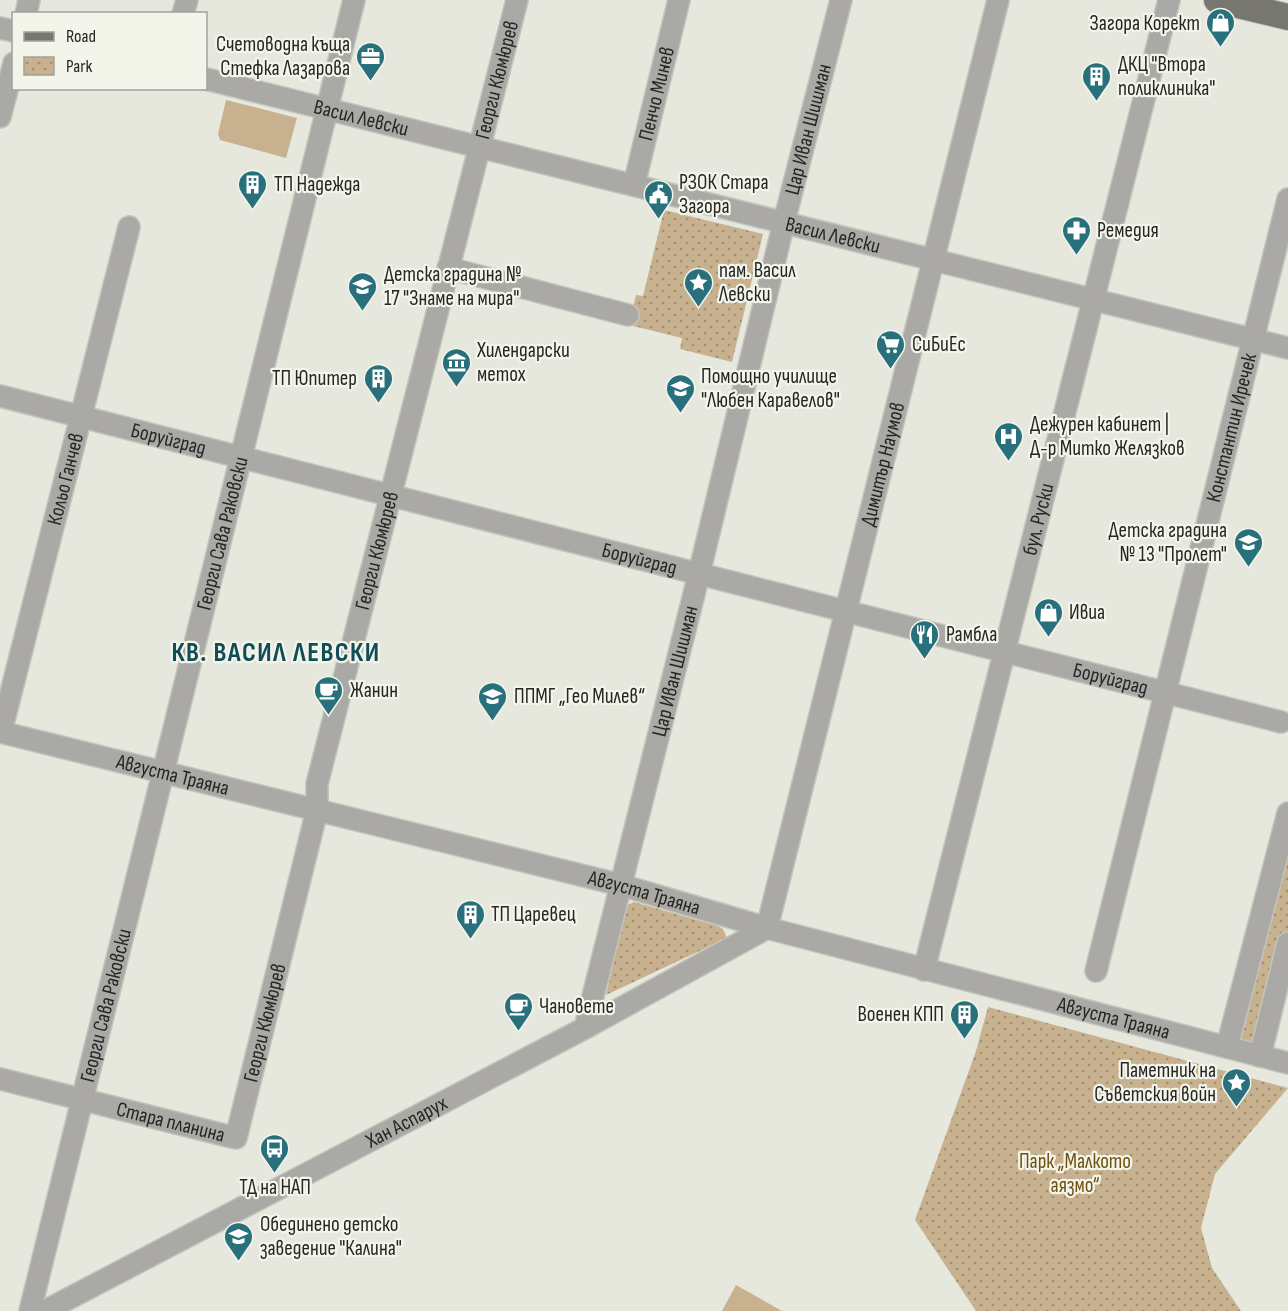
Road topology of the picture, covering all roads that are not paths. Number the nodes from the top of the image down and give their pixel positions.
1 (354, 0) edge
2 (517, 0) edge
3 (679, 0) edge
4 (841, 0) edge
5 (998, 0) edge
6 (1170, 0) edge
7 (1217, 0) edge
8 (1288, 17) edge
9 (12, 71) edge
10 (207, 79) edge
11 (327, 109) junction
12 (0, 117) edge
13 (478, 146) junction
14 (634, 185) junction
15 (1288, 199) edge
16 (784, 222) junction
17 (129, 227) dead end
18 (933, 260) junction
19 (448, 268) junction
20 (1094, 299) junction
21 (628, 315) dead end
22 (1253, 339) junction
23 (1288, 348) edge
24 (0, 396) edge
25 (82, 417) junction
26 (241, 458) junction
27 (392, 496) junction
28 (699, 574) junction
29 (846, 611) junction
30 (1004, 651) junction
31 (1165, 692) junction
32 (1281, 722) dead end
33 (1, 732) edge
34 (163, 772) junction
35 (316, 810) junction
36 (1288, 813) edge
37 (621, 885) junction
38 (766, 928) junction
39 (1288, 943) edge
40 (924, 970) junction
41 (1096, 970) dead end
42 (585, 1028) junction
43 (1227, 1047) junction
44 (1260, 1056) junction
45 (1288, 1063) edge
46 (0, 1079) edge
47 (82, 1100) junction
48 (236, 1138) joint
49 (30, 1311) edge
50 (45, 1311) edge

1 - 11 street, Георги Сава Раковски
2 - 13 street, Георги Кюмюрев
3 - 14 street, Пенчо Минев
4 - 16 street, Цар Иван Шишман
5 - 18 street, Димитър Наумов
6 - 20 street, бул. Руски
7 - 8 main road
9 - 12 street
10 - 11 street, Васил Левски
11 - 13 street, Васил Левски
11 - 26 street, Георги Сава Раковски
13 - 14 street, Васил Левски
13 - 19 street, Георги Кюмюрев
14 - 16 street, Васил Левски
15 - 22 street, Константин Иречек
16 - 18 street, Васил Левски
16 - 28 street, Цар Иван Шишман
17 - 25 street, Кольо Ганчев
18 - 20 street, Васил Левски
18 - 29 street, Димитър Наумов
19 - 21 street
19 - 27 street, Георги Кюмюрев
20 - 22 street, Васил Левски
20 - 30 street, бул. Руски
22 - 23 street, Васил Левски
22 - 31 street, Константин Иречек
24 - 25 street, Боруйград
25 - 26 street, Боруйград
25 - 33 street, Кольо Ганчев
26 - 27 street, Боруйград
26 - 34 street, Георги Сава Раковски
27 - 28 street, Боруйград
27 - 35 street, Георги Кюмюрев
28 - 29 street, Боруйград
28 - 37 street, Цар Иван Шишман
29 - 30 street, Боруйград
29 - 38 street, Димитър Наумов
30 - 31 street, Боруйград
30 - 40 street, бул. Руски
31 - 32 street, Боруйград
31 - 41 street, Константин Иречек
33 - 34 street, Августа Траяна
34 - 35 street, Августа Траяна
34 - 47 street, Георги Сава Раковски
35 - 37 street, Августа Траяна
35 - 48 street, Георги Кюмюрев
36 - 43 street
37 - 38 street, Августа Траяна
37 - 42 street, Цар Иван Шишман
38 - 40 street, Августа Траяна
38 - 42 street, Хан Аспарух
39 - 44 street
40 - 43 street, Августа Траяна
42 - 50 street, Хан Аспарух
43 - 44 street, Августа Траяна
44 - 45 street, Августа Траяна
46 - 47 street, Стара планина
47 - 48 street, Стара планина
47 - 49 street, Георги Сава Раковски

